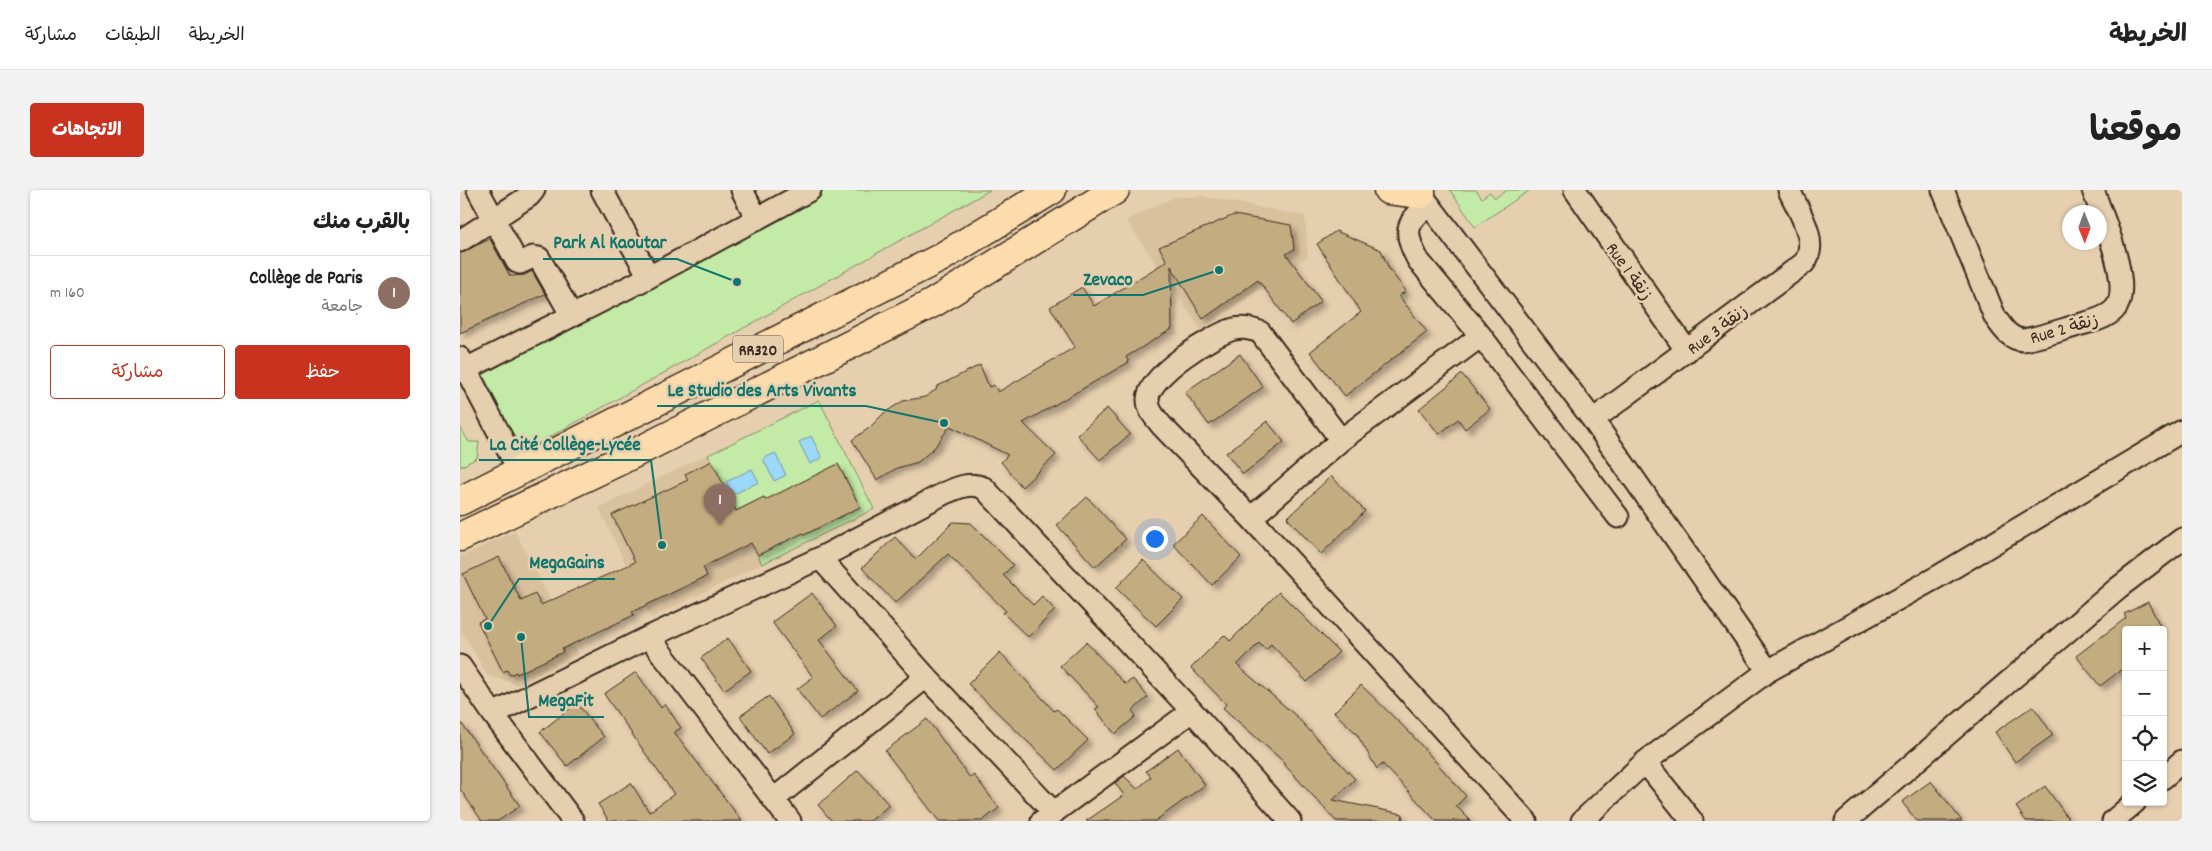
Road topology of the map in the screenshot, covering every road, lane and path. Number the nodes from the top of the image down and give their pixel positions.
1 (478, 190) edge
2 (534, 190) edge
3 (602, 190) edge
4 (742, 190) edge
5 (810, 190) edge
6 (1052, 190) edge
7 (1115, 190) edge
8 (1388, 190) edge
9 (1575, 190) edge
10 (1789, 190) edge
11 (1943, 190) edge
12 (2093, 190) edge
13 (1422, 195) edge
14 (756, 219) junction
15 (494, 220) junction
16 (460, 241) edge
17 (649, 277) junction
18 (572, 316) junction
19 (1481, 336) junction
20 (1687, 351) junction
21 (463, 364) edge
22 (1593, 420) junction
23 (2182, 431) edge
24 (1341, 440) junction
25 (519, 471) junction
26 (460, 501) edge
27 (1618, 517) dead end
28 (1251, 518) junction
29 (460, 537) edge
30 (2182, 539) edge
31 (820, 558) junction
32 (649, 636) junction
33 (460, 666) edge
34 (1768, 671) junction
35 (926, 677) junction
36 (1192, 711) junction
37 (492, 714) junction
38 (2182, 761) edge
39 (1645, 762) junction
40 (2167, 774) edge
41 (774, 799) junction
42 (2130, 806) edge
43 (1871, 813) edge
44 (1048, 817) edge
45 (572, 821) edge
46 (790, 821) edge
47 (1290, 821) edge
48 (1526, 821) edge
49 (1582, 821) edge
50 (1692, 821) edge
51 (1846, 821) edge
52 (2113, 821) edge

1 - 15 street
2 - 15 street
3 - 17 street
4 - 14 street
5 - 14 street
6 - 25 main road, RR320
7 - 29 main road, RR320
8 - 13 main road
9 - 20 street, Rue 1 زنقة
10 - 20 street, Rue 3 زنقة
11 - 12 street, Rue 2 زنقة
13 - 19 street
13 - 22 street
14 - 17 street
15 - 16 street
15 - 18 street
17 - 18 street
18 - 21 street
19 - 24 street
19 - 27 street
20 - 22 street, Rue 3 زنقة
21 - 25 street
22 - 34 street
23 - 34 street
24 - 28 street
24 - 28 street
25 - 26 main road, RR320
28 - 48 street
30 - 43 street
31 - 32 street
31 - 35 street
31 - 36 street
32 - 37 street
32 - 41 street
33 - 37 street
34 - 39 street
35 - 41 street
35 - 44 street
36 - 44 street
36 - 47 street
37 - 45 street
38 - 40 street
39 - 49 street
39 - 50 street
41 - 46 street
42 - 52 street
43 - 51 street

